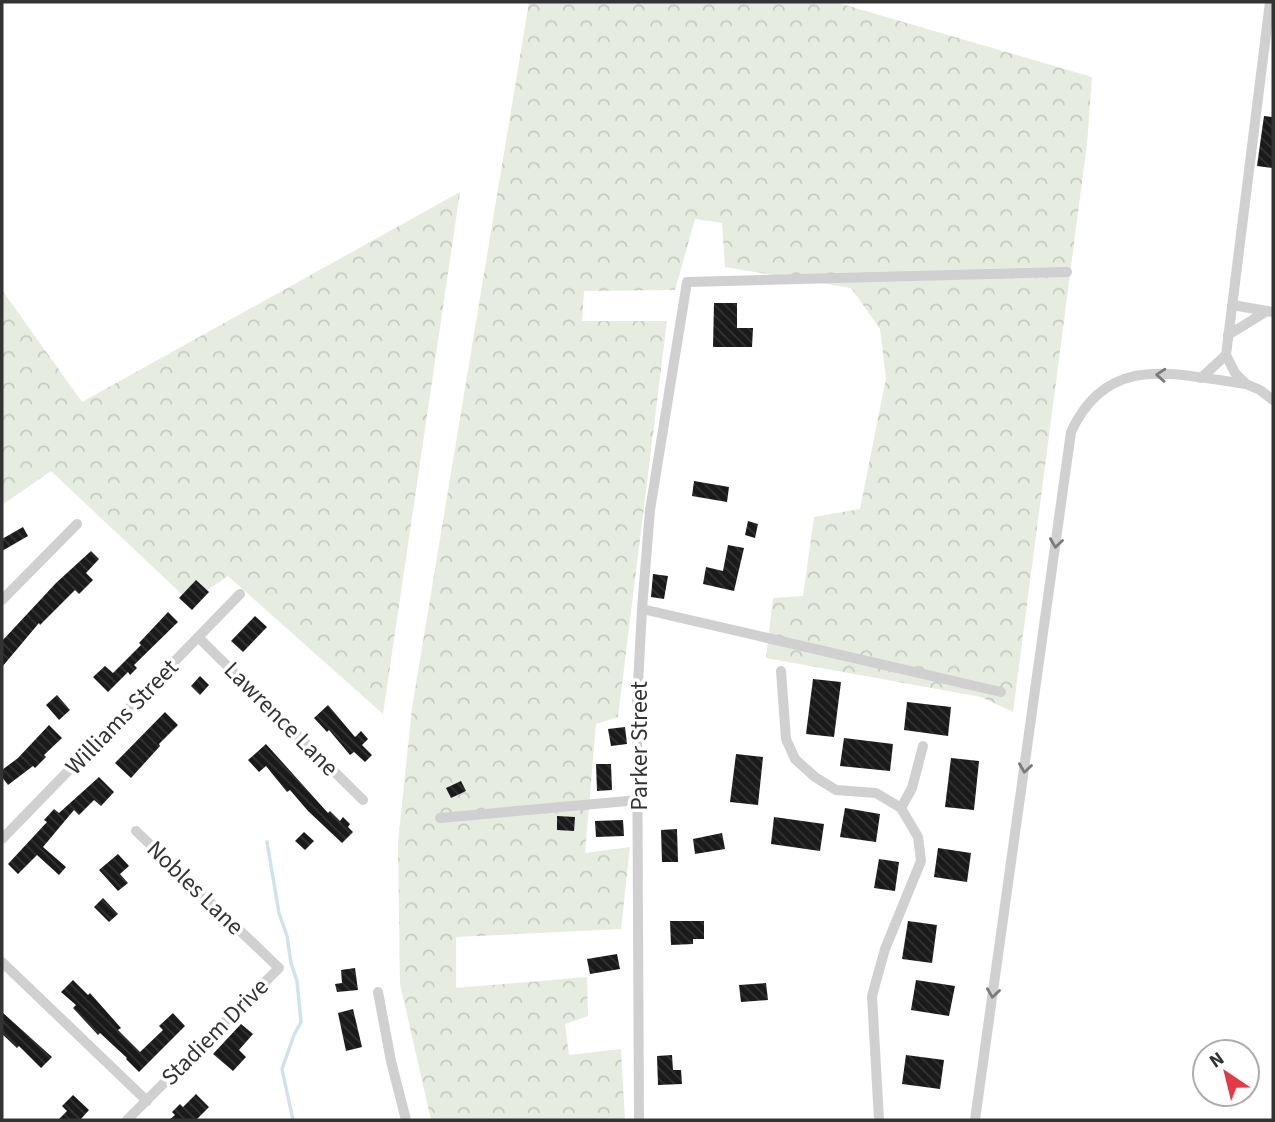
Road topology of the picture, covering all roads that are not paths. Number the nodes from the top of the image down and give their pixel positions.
1 (1270, 2) edge
2 (1067, 272) dead end
3 (1232, 305) junction
4 (1270, 312) edge
5 (1228, 335) junction
6 (1226, 355) junction
7 (1201, 378) junction
8 (1246, 384) junction
9 (1273, 400) edge
10 (77, 524) dead end
11 (240, 594) dead end
12 (2, 600) edge
13 (642, 609) junction
14 (199, 638) junction
15 (781, 671) dead end
16 (1001, 692) dead end
17 (923, 746) dead end
18 (363, 800) dead end
19 (639, 800) junction
20 (901, 808) junction
21 (440, 818) dead end
22 (136, 831) dead end
23 (2, 839) edge
24 (254, 944) joint
25 (2, 962) edge
26 (378, 992) dead end
27 (147, 1101) junction
28 (127, 1120) edge
29 (406, 1120) edge
30 (639, 1120) edge
31 (879, 1120) edge
32 (975, 1120) edge

1 - 3 street
2 - 13 street, Parker Street
3 - 4 street
3 - 5 street
4 - 5 street
5 - 6 street
6 - 7 street
6 - 8 street
7 - 8 street
7 -> 32 street
8 - 9 street
10 - 12 street
11 - 14 street, Williams Street
13 - 16 street
13 - 19 street, Parker Street
14 - 18 street, Lawrence Lane
14 - 23 street, Williams Street
15 - 20 street
17 - 20 street
19 - 21 street
19 - 30 street, Parker Street
20 - 31 street
22 - 24 street, Nobles Lane
24 - 27 street, Stadiem Drive
25 - 27 street
26 - 29 street
27 - 28 street, Stadiem Drive

